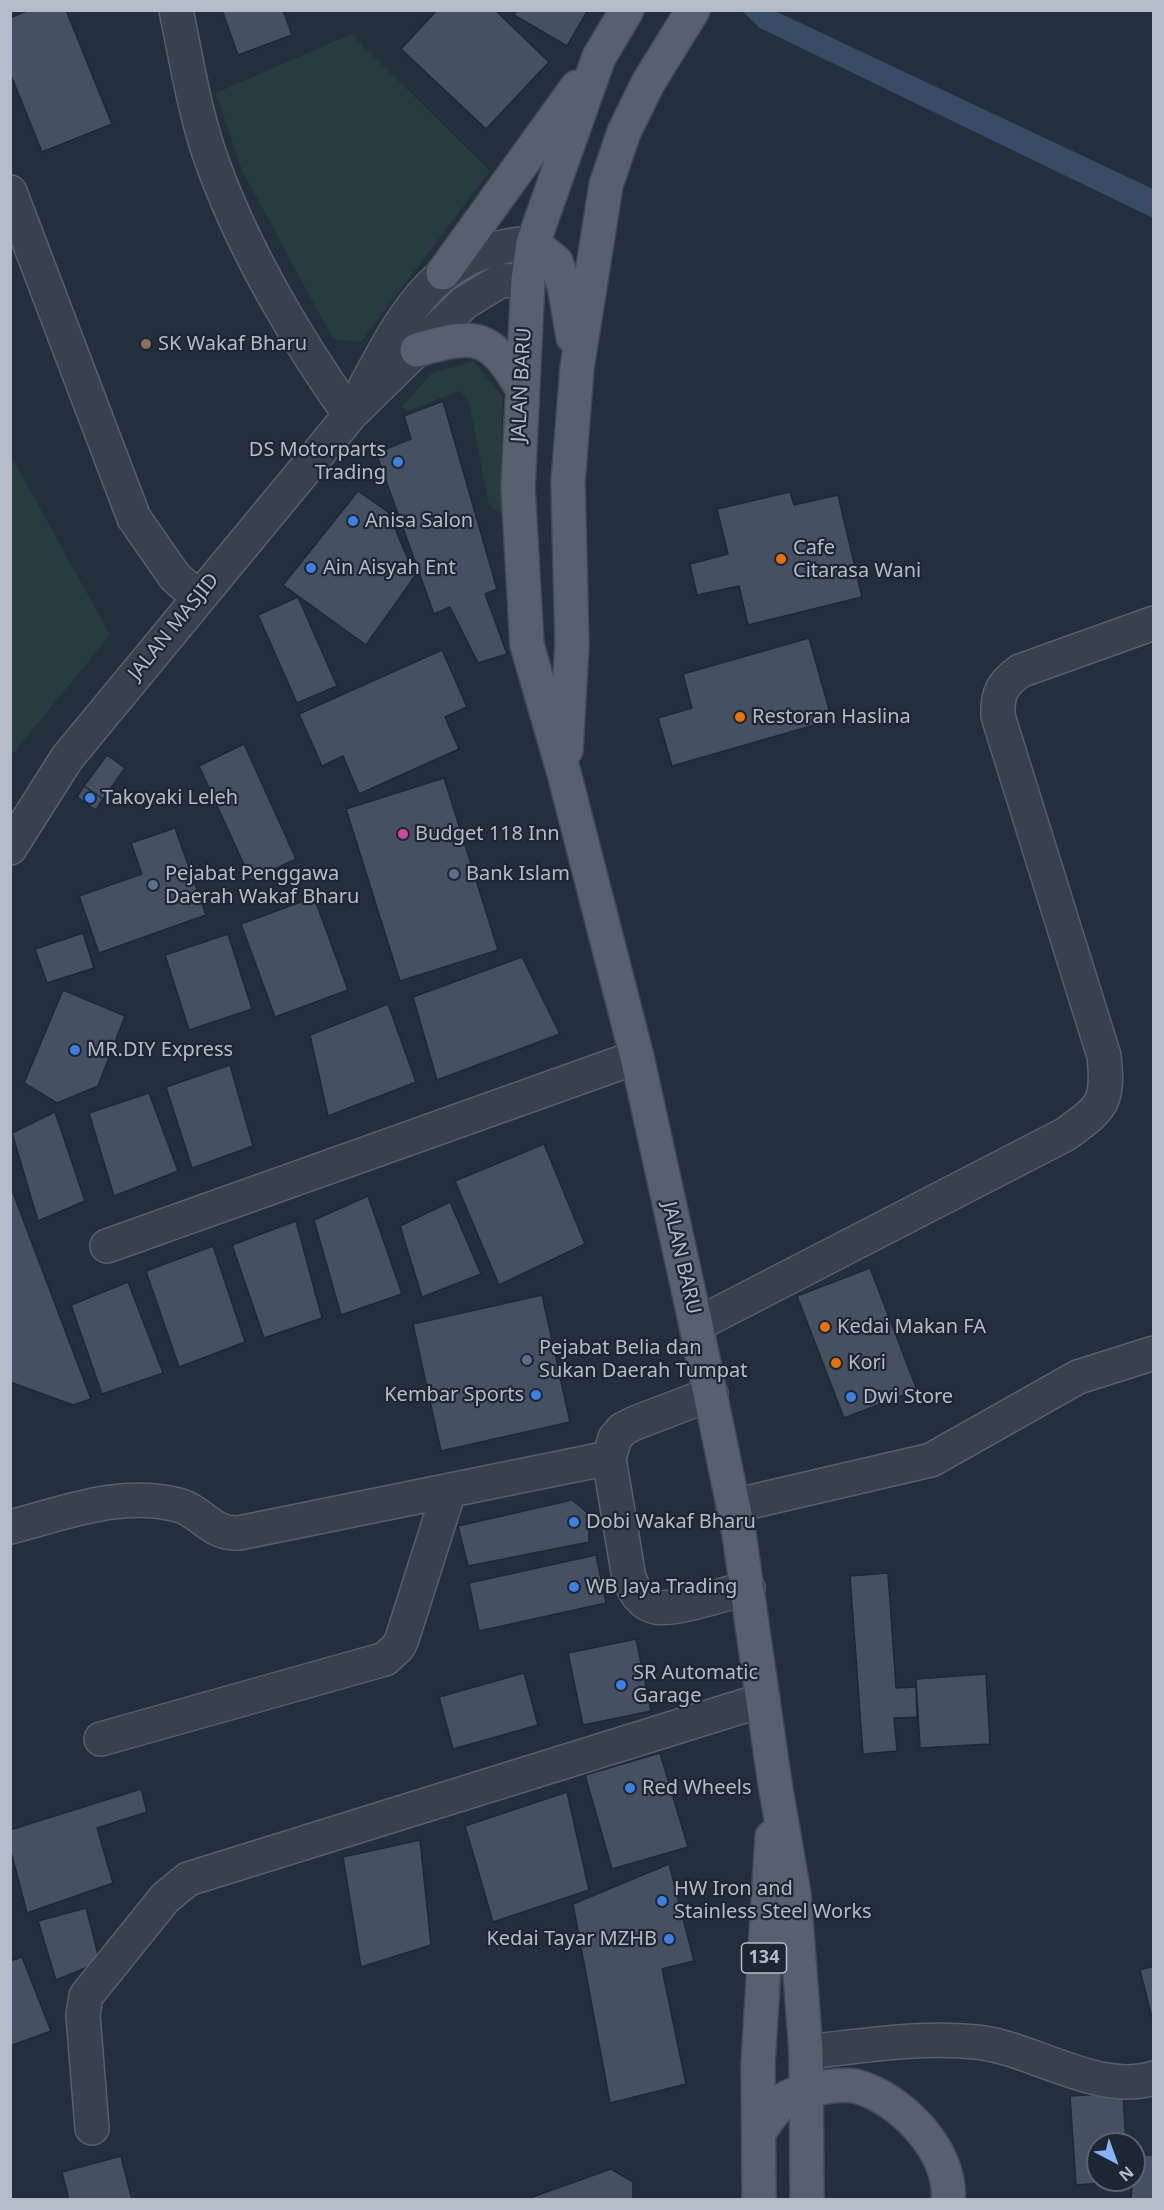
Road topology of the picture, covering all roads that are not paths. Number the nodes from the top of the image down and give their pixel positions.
1 (176, 10) edge
2 (627, 10) edge
3 (693, 10) edge
4 (599, 57) junction
5 (606, 185) junction
6 (10, 192) edge
7 (544, 252) junction
8 (443, 273) junction
9 (528, 280) junction
10 (417, 350) junction
11 (577, 368) junction
12 (522, 388) junction
13 (350, 415) junction
14 (198, 597) junction
15 (1154, 623) edge
16 (564, 773) junction
17 (10, 848) edge
18 (637, 1057) junction
19 (107, 1246) dead end
20 (696, 1325) junction
21 (1154, 1353) edge
22 (711, 1394) junction
23 (609, 1458) junction
24 (449, 1491) junction
25 (733, 1506) junction
26 (10, 1527) edge
27 (748, 1588) junction
28 (764, 1700) junction
29 (101, 1739) dead end
30 (775, 1784) junction
31 (806, 2052) junction
32 (1154, 2079) edge
33 (806, 2090) junction
34 (92, 2128) dead end
35 (759, 2132) junction
36 (759, 2199) edge
37 (807, 2199) edge
38 (948, 2199) edge

1 - 13 street
2 - 4 main road, JALAN BARU
3 - 5 main road, JALAN BARU
4 - 7 main road, JALAN BARU
4 - 8 main road
5 - 7 main road
5 - 11 main road, JALAN BARU
6 - 14 street
7 - 8 street, JALAN MASJID
7 - 9 main road, JALAN BARU
7 - 11 main road
8 - 13 street, JALAN MASJID
9 - 10 street, JALAN MASJID
9 - 12 main road, JALAN BARU
10 - 12 main road
10 - 13 street, JALAN MASJID
11 - 16 main road, JALAN BARU
12 - 16 main road, JALAN BARU
13 - 14 street, JALAN MASJID
14 - 17 street, JALAN MASJID
15 - 20 street
16 - 18 main road, JALAN BARU
18 - 19 street
18 - 20 main road, JALAN BARU
20 - 22 main road, JALAN BARU
21 - 25 street
22 - 23 street
22 - 25 main road, JALAN BARU
23 - 24 street
23 - 27 street
24 - 26 street
24 - 29 street
25 - 27 main road, JALAN BARU
27 - 28 main road, JALAN BARU
28 - 30 main road, JALAN BARU
28 - 34 street
30 - 31 main road, 134
30 - 35 main road, 134
31 - 32 street
31 - 33 main road, 134
33 - 35 main road
33 - 37 main road, 134
33 - 38 main road
35 - 36 main road, 134

